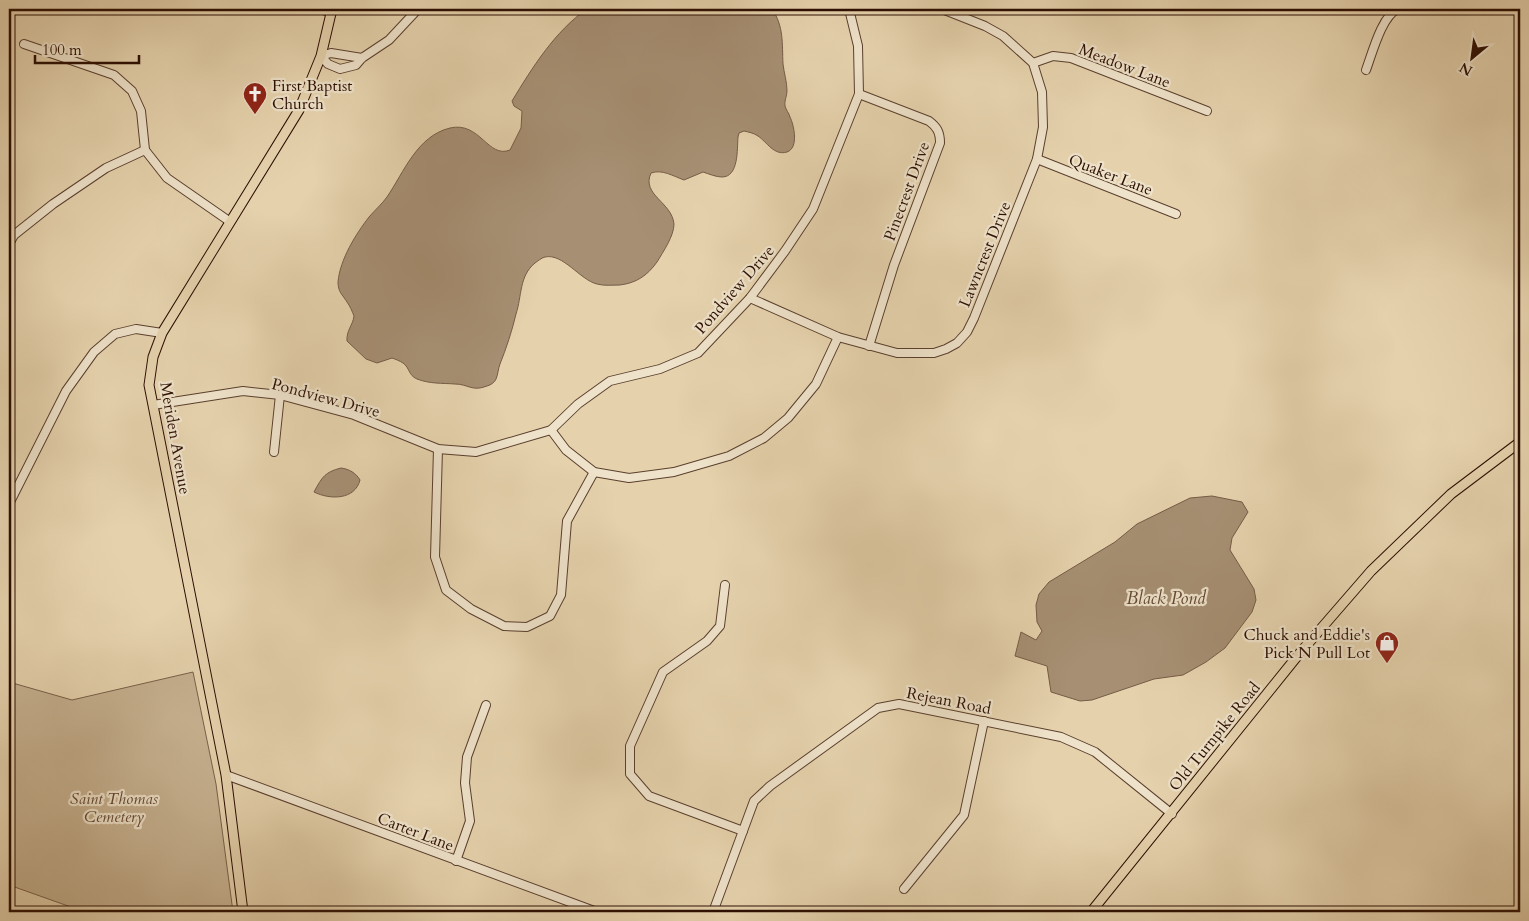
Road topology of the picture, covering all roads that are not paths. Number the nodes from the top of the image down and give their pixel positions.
1 (320, 9) edge
2 (418, 9) edge
3 (849, 9) edge
4 (942, 9) edge
5 (1398, 9) edge
6 (332, 11) edge
7 (24, 44) dead end
8 (321, 56) junction
9 (362, 58) junction
10 (1033, 64) junction
11 (1366, 70) dead end
12 (859, 94) junction
13 (1207, 111) dead end
14 (145, 150) junction
15 (1037, 159) junction
16 (1176, 214) dead end
17 (229, 221) junction
18 (9, 244) edge
19 (750, 298) junction
20 (162, 333) junction
21 (838, 337) junction
22 (869, 346) junction
23 (280, 395) junction
24 (153, 405) junction
25 (551, 430) junction
26 (1520, 442) edge
27 (438, 448) junction
28 (274, 452) dead end
29 (594, 472) junction
30 (9, 504) edge
31 (725, 585) dead end
32 (486, 705) dead end
33 (984, 721) junction
34 (226, 774) junction
35 (1172, 814) junction
36 (743, 831) junction
37 (456, 861) junction
38 (904, 889) dead end
39 (243, 912) edge
40 (597, 912) edge
41 (713, 912) edge
42 (1091, 912) edge

1 - 6 street
2 - 9 street
3 - 12 street, Pondview Drive
4 - 10 street, Lawncrest Drive
5 - 11 street
6 - 8 main road, Meriden Avenue
7 - 14 street
8 - 9 street
8 - 9 street
8 - 17 main road, Meriden Avenue
10 - 13 street, Meadow Lane
10 - 15 street, Lawncrest Drive
12 - 19 street, Pondview Drive
12 - 22 street, Pinecrest Drive
14 - 17 street
14 - 18 street
15 - 16 street, Quaker Lane
15 - 22 street, Lawncrest Drive
17 - 20 main road, Meriden Avenue
19 - 21 street, Lawncrest Drive
19 - 25 street, Pondview Drive
20 - 24 main road, Meriden Avenue
20 - 30 street
21 - 22 street, Lawncrest Drive
21 - 29 street
23 - 24 street, Pondview Drive
23 - 27 street, Pondview Drive
23 - 28 street
24 - 34 main road, Meriden Avenue
25 - 27 street, Pondview Drive
25 - 29 street
26 - 35 main road, Old Turnpike Road
27 - 29 street
31 - 36 street
32 - 37 street
33 - 35 street, Rejean Road
33 - 36 street, Rejean Road
33 - 38 street
34 - 37 street, Carter Lane
34 - 39 main road, Meriden Avenue
35 - 42 main road, Old Turnpike Road
36 - 41 street, Rejean Road
37 - 40 street, Carter Lane

